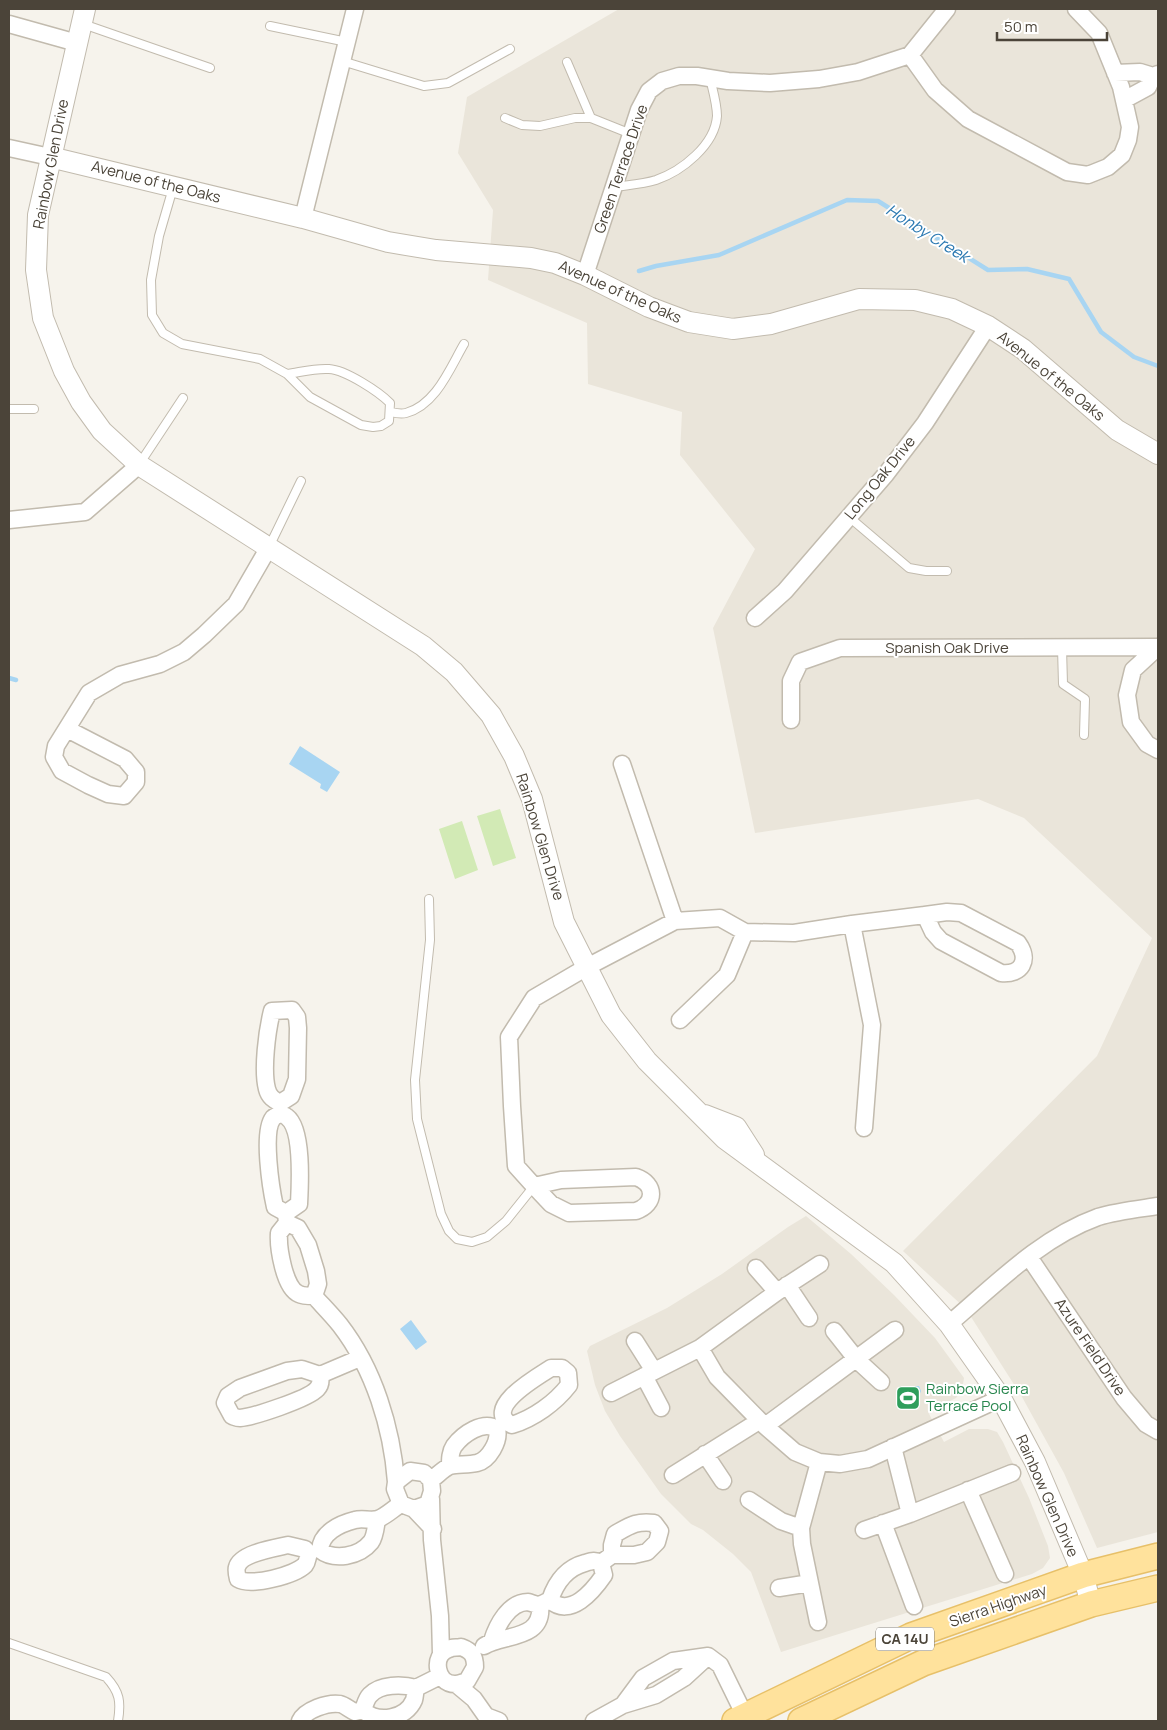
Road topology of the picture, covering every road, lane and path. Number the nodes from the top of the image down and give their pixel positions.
1 (355, 9) edge
2 (947, 9) edge
3 (1076, 9) edge
4 (83, 16) edge
5 (9, 24) edge
6 (270, 26) dead end
7 (346, 42) junction
8 (77, 43) junction
9 (510, 49) dead end
10 (910, 55) junction
11 (342, 61) junction
12 (567, 62) dead end
13 (210, 68) dead end
14 (1115, 73) junction
15 (1155, 75) edge
16 (710, 78) junction
17 (1124, 100) junction
18 (505, 118) dead end
19 (592, 118) junction
20 (631, 134) junction
21 (9, 148) edge
22 (50, 156) junction
23 (174, 187) junction
24 (613, 188) junction
25 (303, 218) junction
26 (585, 275) junction
27 (988, 326) junction
28 (464, 344) dead end
29 (287, 374) junction
30 (184, 398) dead end
31 (9, 408) edge
32 (34, 409) dead end
33 (391, 412) junction
34 (1158, 454) edge
35 (139, 465) junction
36 (301, 481) dead end
37 (849, 517) junction
38 (9, 520) edge
39 (269, 547) junction
40 (947, 571) dead end
41 (755, 618) dead end
42 (1157, 647) edge
43 (1062, 648) junction
44 (791, 720) dead end
45 (66, 729) junction
46 (1084, 735) dead end
47 (1158, 750) edge
48 (622, 764) dead end
49 (429, 899) dead end
50 (926, 915) junction
51 (675, 921) junction
52 (852, 924) junction
53 (745, 932) junction
54 (587, 967) junction
55 (680, 1020) dead end
56 (280, 1108) junction
57 (864, 1128) dead end
58 (534, 1186) junction
59 (1158, 1206) edge
60 (287, 1218) junction
61 (1029, 1257) junction
62 (820, 1264) dead end
63 (756, 1268) dead end
64 (782, 1289) junction
65 (314, 1296) junction
66 (809, 1318) dead end
67 (949, 1324) junction
68 (895, 1330) dead end
69 (834, 1331) dead end
70 (635, 1341) dead end
71 (700, 1348) junction
72 (360, 1358) junction
73 (857, 1360) junction
74 (649, 1373) junction
75 (320, 1375) junction
76 (881, 1382) dead end
77 (611, 1393) dead end
78 (1001, 1398) junction
79 (661, 1408) dead end
80 (762, 1423) junction
81 (1158, 1430) edge
82 (893, 1447) junction
83 (705, 1454) junction
84 (394, 1456) junction
85 (819, 1462) junction
86 (450, 1466) junction
87 (410, 1471) junction
88 (1012, 1473) dead end
89 (673, 1475) dead end
90 (431, 1480) junction
91 (723, 1481) dead end
92 (396, 1482) junction
93 (968, 1490) junction
94 (431, 1499) junction
95 (749, 1500) dead end
96 (407, 1506) junction
97 (910, 1514) junction
98 (377, 1519) junction
99 (883, 1523) junction
100 (802, 1528) junction
101 (433, 1529) junction
102 (864, 1530) dead end
103 (1158, 1556) edge
104 (1005, 1574) dead end
105 (1083, 1576) junction
106 (810, 1582) junction
107 (779, 1588) dead end
108 (1158, 1588) edge
109 (545, 1603) junction
110 (1090, 1604) junction
111 (914, 1606) dead end
112 (440, 1616) junction
113 (818, 1622) dead end
114 (492, 1641) junction
115 (9, 1643) edge
116 (466, 1650) junction
117 (441, 1654) junction
118 (471, 1675) junction
119 (440, 1676) junction
120 (456, 1684) junction
121 (416, 1688) junction
122 (474, 1699) junction
123 (356, 1714) edge
124 (740, 1718) edge
125 (118, 1721) edge
126 (300, 1721) edge
127 (499, 1721) edge
128 (594, 1721) edge
129 (802, 1721) edge

1 - 7 street
2 - 10 street
3 - 14 street
4 - 8 street, Rainbow Glen Drive
4 - 13 lane
5 - 8 street
6 - 7 lane
7 - 11 street
8 - 22 street, Rainbow Glen Drive
9 - 11 lane
10 - 16 street, Green Terrace Drive
10 - 17 street
11 - 25 street
12 - 19 lane
14 - 15 street
14 - 17 street
15 - 17 street
16 - 20 street, Green Terrace Drive
16 - 24 lane
18 - 19 lane
19 - 20 lane
20 - 24 street, Green Terrace Drive
21 - 22 street, Avenue of the Oaks
22 - 23 street, Avenue of the Oaks
22 - 35 street, Rainbow Glen Drive
23 - 25 street, Avenue of the Oaks
23 - 29 lane
24 - 26 street, Green Terrace Drive
25 - 26 street, Avenue of the Oaks
26 - 27 street, Avenue of the Oaks
27 - 34 street, Avenue of the Oaks
27 - 37 street, Long Oak Drive
28 - 33 lane
29 - 33 lane
29 - 33 lane
30 - 35 lane
31 - 32 lane
35 - 38 street
35 - 39 street, Rainbow Glen Drive
36 - 39 lane
37 - 40 lane
37 - 41 street, Long Oak Drive
39 - 45 street
39 - 54 street, Rainbow Glen Drive
42 - 43 street, Spanish Oak Drive
42 - 47 street
43 - 44 street, Spanish Oak Drive
43 - 46 lane
45 - 45 street
48 - 51 street
49 - 58 lane
50 - 50 street
50 - 52 street
51 - 53 street
51 - 54 street
52 - 53 street
52 - 57 street
53 - 55 street
54 - 58 street
54 - 67 street, Rainbow Glen Drive
56 - 56 street
56 - 60 street
56 - 60 street
58 - 58 street
59 - 61 street
60 - 65 street
60 - 65 street
61 - 67 street
61 - 81 street, Azure Field Drive
62 - 64 street
63 - 64 street
64 - 66 street
64 - 71 street
65 - 72 street
67 - 78 street, Rainbow Glen Drive
68 - 73 street
69 - 73 street
70 - 74 street
71 - 74 street
71 - 80 street
72 - 75 street
72 - 84 street
73 - 76 street
73 - 80 street
74 - 77 street
74 - 79 street
75 - 75 street
78 - 82 street
78 - 105 street, Rainbow Glen Drive
80 - 83 street
80 - 85 street
82 - 85 street
82 - 97 street
83 - 89 street
83 - 91 street
84 - 87 street
84 - 92 street
85 - 100 street
86 - 86 street
86 - 90 street
87 - 90 street
87 - 92 street
88 - 93 street
90 - 94 street
92 - 96 street
93 - 97 street
93 - 104 street
94 - 96 street
94 - 101 street
95 - 100 street
96 - 98 street
96 - 101 street
97 - 99 street
98 - 98 street
99 - 102 street
99 - 111 street
100 - 106 street
101 - 112 street
103 - 105 main road, Sierra Highway / CA 14U
105 - 110 street, Rainbow Glen Drive
105 - 124 main road, Sierra Highway / CA 14U
106 - 107 street
106 - 113 street
108 - 110 main road, Sierra Highway / CA 14U
109 - 109 street
109 - 114 street
109 - 114 street
110 - 129 main road, Sierra Highway / CA 14U
112 - 116 street
112 - 117 street
114 - 116 street
115 - 125 lane
116 - 117 street
116 - 118 street
117 - 119 street
118 - 120 street
118 - 122 street
119 - 120 street
119 - 121 street
120 - 122 street
121 - 123 street
121 - 123 street
122 - 127 street
123 - 126 street
124 - 128 street

